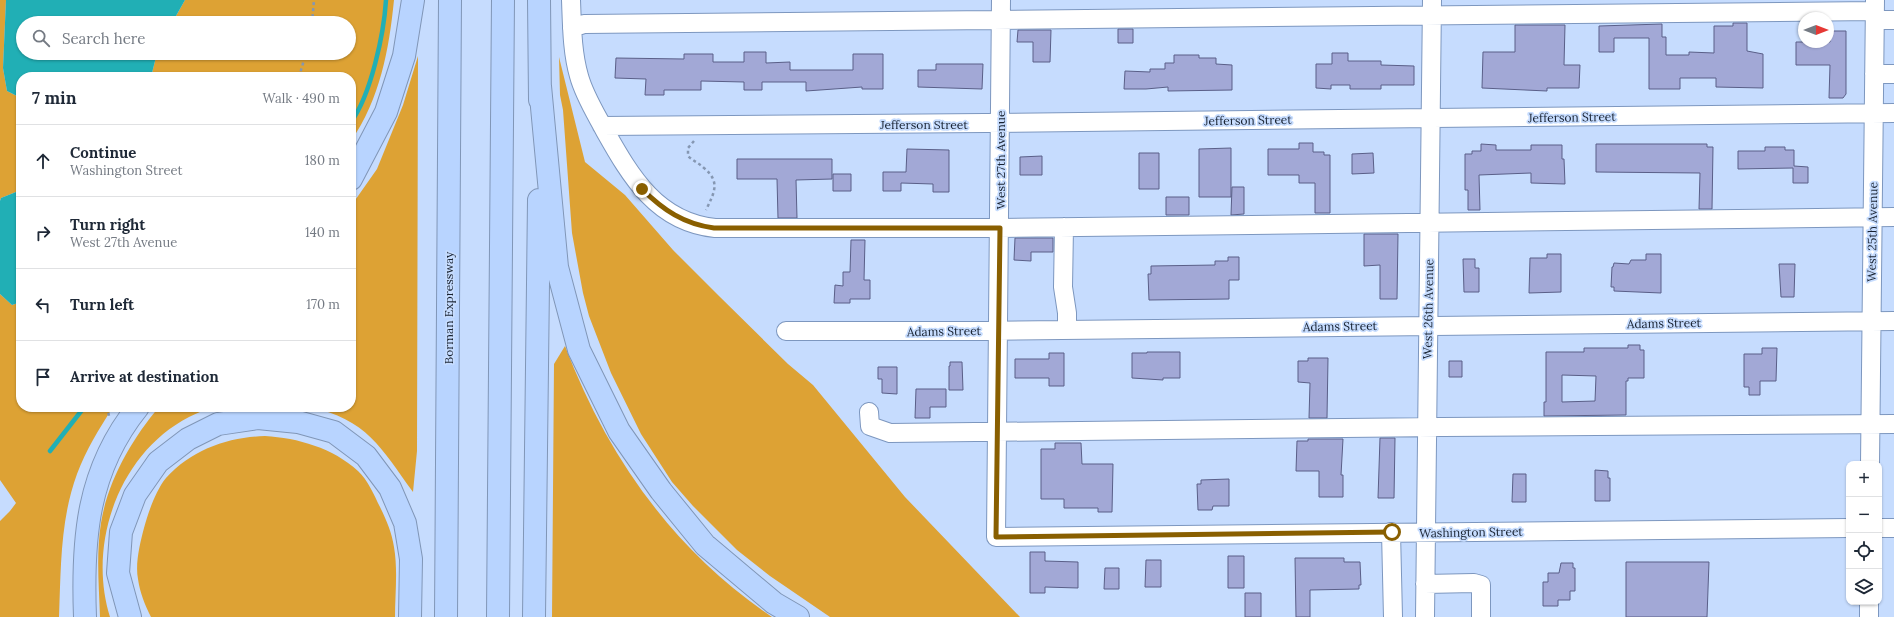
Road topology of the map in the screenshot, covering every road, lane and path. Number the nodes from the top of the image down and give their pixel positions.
1 (314, 0) edge
2 (413, 0) edge
3 (450, 0) edge
4 (503, 0) edge
5 (538, 0) edge
6 (571, 0) edge
7 (1001, 0) edge
8 (1432, 8) edge
9 (1875, 10) edge
10 (313, 16) edge
11 (1001, 20) junction
12 (1894, 20) edge
13 (572, 28) junction
14 (304, 60) edge
15 (300, 72) edge
16 (1874, 74) junction
17 (1894, 74) edge
18 (540, 86) junction
19 (1873, 113) junction
20 (1894, 113) edge
21 (1431, 118) junction
22 (1000, 123) junction
23 (602, 126) junction
24 (695, 141) dead end
25 (356, 169) edge
26 (1872, 217) junction
27 (1894, 217) edge
28 (1429, 223) junction
29 (1064, 227) junction
30 (714, 228) junction
31 (1000, 228) junction
32 (1871, 321) junction
33 (1894, 321) edge
34 (1428, 325) junction
35 (1067, 329) junction
36 (998, 330) junction
37 (786, 331) dead end
38 (134, 412) edge
39 (870, 412) dead end
40 (1871, 424) junction
41 (1894, 424) edge
42 (1427, 427) junction
43 (998, 433) junction
44 (1870, 461) edge
45 (1846, 528) edge
46 (1882, 528) edge
47 (1894, 528) edge
48 (1392, 532) junction
49 (1426, 532) junction
50 (996, 537) joint
51 (1425, 584) junction
52 (84, 585) junction
53 (1869, 605) edge
54 (79, 617) edge
55 (85, 617) edge
56 (130, 617) edge
57 (410, 617) edge
58 (446, 617) edge
59 (498, 617) edge
60 (534, 617) edge
61 (798, 617) edge
62 (1393, 617) edge
63 (1425, 617) edge
64 (1481, 617) edge
65 (1868, 617) edge

1 - 10 path
2 - 25 highway
3 - 58 highway, Borman Expressway
4 - 59 highway
5 - 18 highway
6 - 13 street
7 - 11 street, West 27th Avenue
8 - 9 street
8 - 11 street
8 - 21 street, West 26th Avenue
9 - 12 street
9 - 16 street, West 25th Avenue
11 - 13 street
11 - 22 street, West 27th Avenue
13 - 23 street
14 - 15 path
16 - 17 street
16 - 19 street, West 25th Avenue
18 - 60 highway
18 - 61 highway
19 - 20 street, Jefferson Street
19 - 21 street, Jefferson Street
19 - 26 street, West 25th Avenue
21 - 22 street, Jefferson Street
21 - 28 street, West 26th Avenue
22 - 23 street, Jefferson Street
22 - 31 street, West 27th Avenue
23 - 30 street
24 - 30 path
26 - 27 street
26 - 28 street
26 - 32 street, West 25th Avenue
28 - 29 street
28 - 34 street, West 26th Avenue
29 - 31 street
29 - 35 street
30 - 31 street
31 - 36 street, West 27th Avenue
32 - 33 street, Adams Street
32 - 34 street, Adams Street
32 - 40 street, West 25th Avenue
34 - 35 street, Adams Street
34 - 42 street, West 26th Avenue
35 - 36 street, Adams Street
36 - 37 street, Adams Street
36 - 43 street, West 27th Avenue
38 - 52 highway
39 - 43 street
40 - 41 street
40 - 42 street
40 - 44 street, West 25th Avenue
42 - 43 street
42 - 49 street, West 26th Avenue
43 - 50 street, West 27th Avenue
45 - 49 street, Washington Street
46 - 47 street
48 - 49 street, Washington Street
48 - 50 street, Washington Street
48 - 62 street
49 - 51 street, West 26th Avenue
51 - 63 street, West 26th Avenue
51 - 64 street
52 - 54 highway
52 - 55 highway
53 - 65 street
56 - 57 highway

